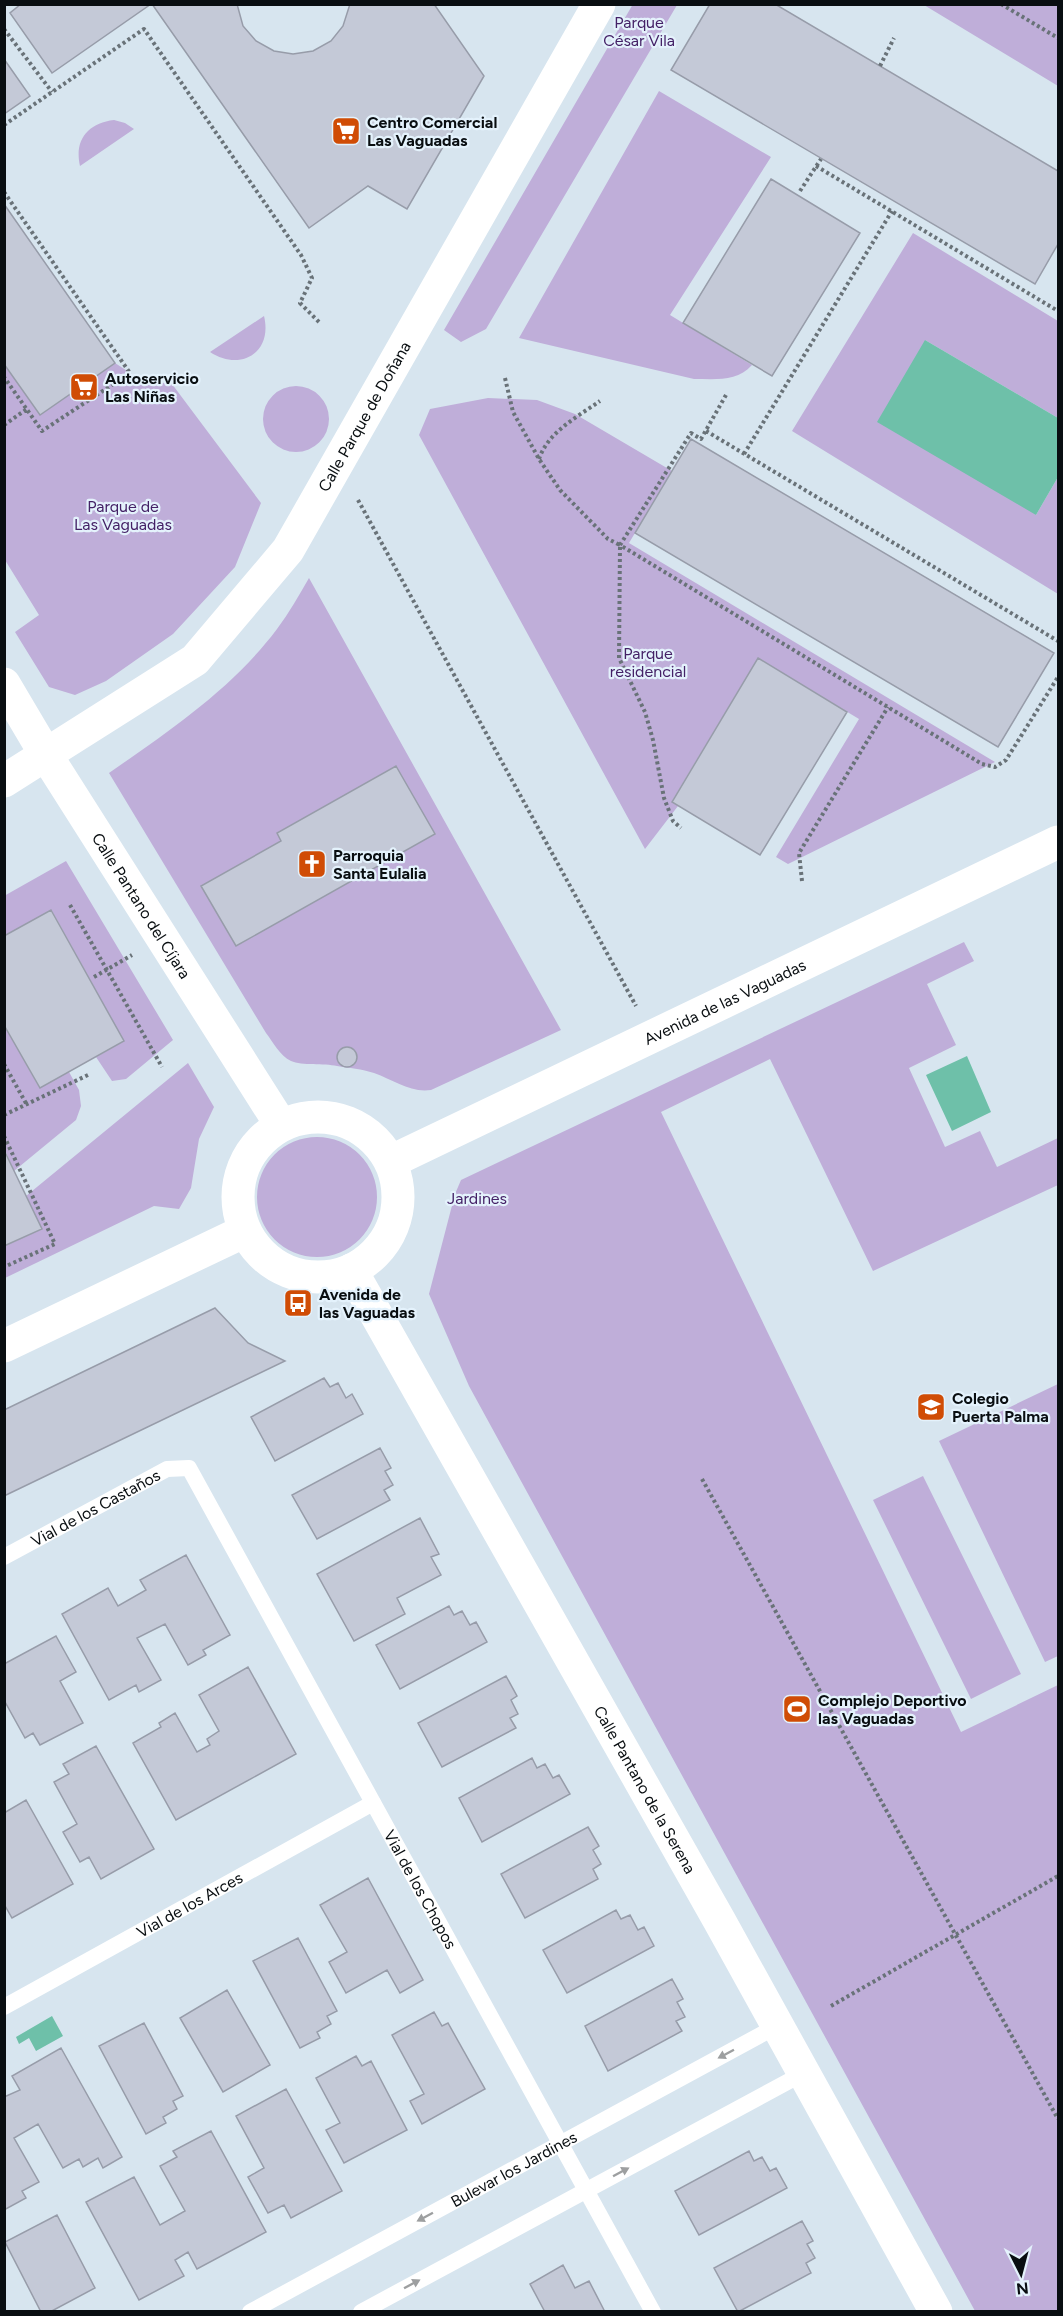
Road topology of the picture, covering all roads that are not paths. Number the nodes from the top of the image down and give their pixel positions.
1 (599, 4) edge
2 (4, 684) edge
3 (46, 755) junction
4 (4, 781) edge
5 (1059, 842) edge
6 (281, 1125) junction
7 (392, 1161) junction
8 (245, 1231) junction
9 (351, 1270) junction
10 (4, 1346) edge
11 (189, 1468) joint
12 (4, 1557) edge
13 (373, 1803) junction
14 (4, 2007) edge
15 (777, 2026) junction
16 (804, 2073) junction
17 (560, 2144) junction
18 (586, 2190) junction
19 (250, 2312) edge
20 (361, 2312) edge
21 (652, 2312) edge
22 (936, 2312) edge

1 - 3 street, Calle Parque de Doñana
2 - 3 street, Calle Pantano del Cíjara
3 - 4 street, Calle Parque de Doñana
3 - 6 street, Calle Pantano del Cíjara
5 - 7 street, Avenida de las Vaguadas
6 - 7 street
6 - 8 street
7 - 9 street
8 - 9 street
8 - 10 street
9 - 15 street, Calle Pantano de la Serena
11 - 12 lane, Vial de los Castaños
11 - 13 lane, Vial de los Chopos
13 - 14 lane, Vial de los Arces
13 - 17 lane, Vial de los Chopos
15 - 16 street, Calle Pantano de la Serena
15 -> 17 lane, Bulevar los Jardines
18 -> 16 lane
16 - 22 street, Calle Pantano de la Serena
17 - 18 lane, Vial de los Chopos
17 -> 19 lane, Bulevar los Jardines
20 -> 18 lane
18 - 21 lane, Vial de los Chopos

